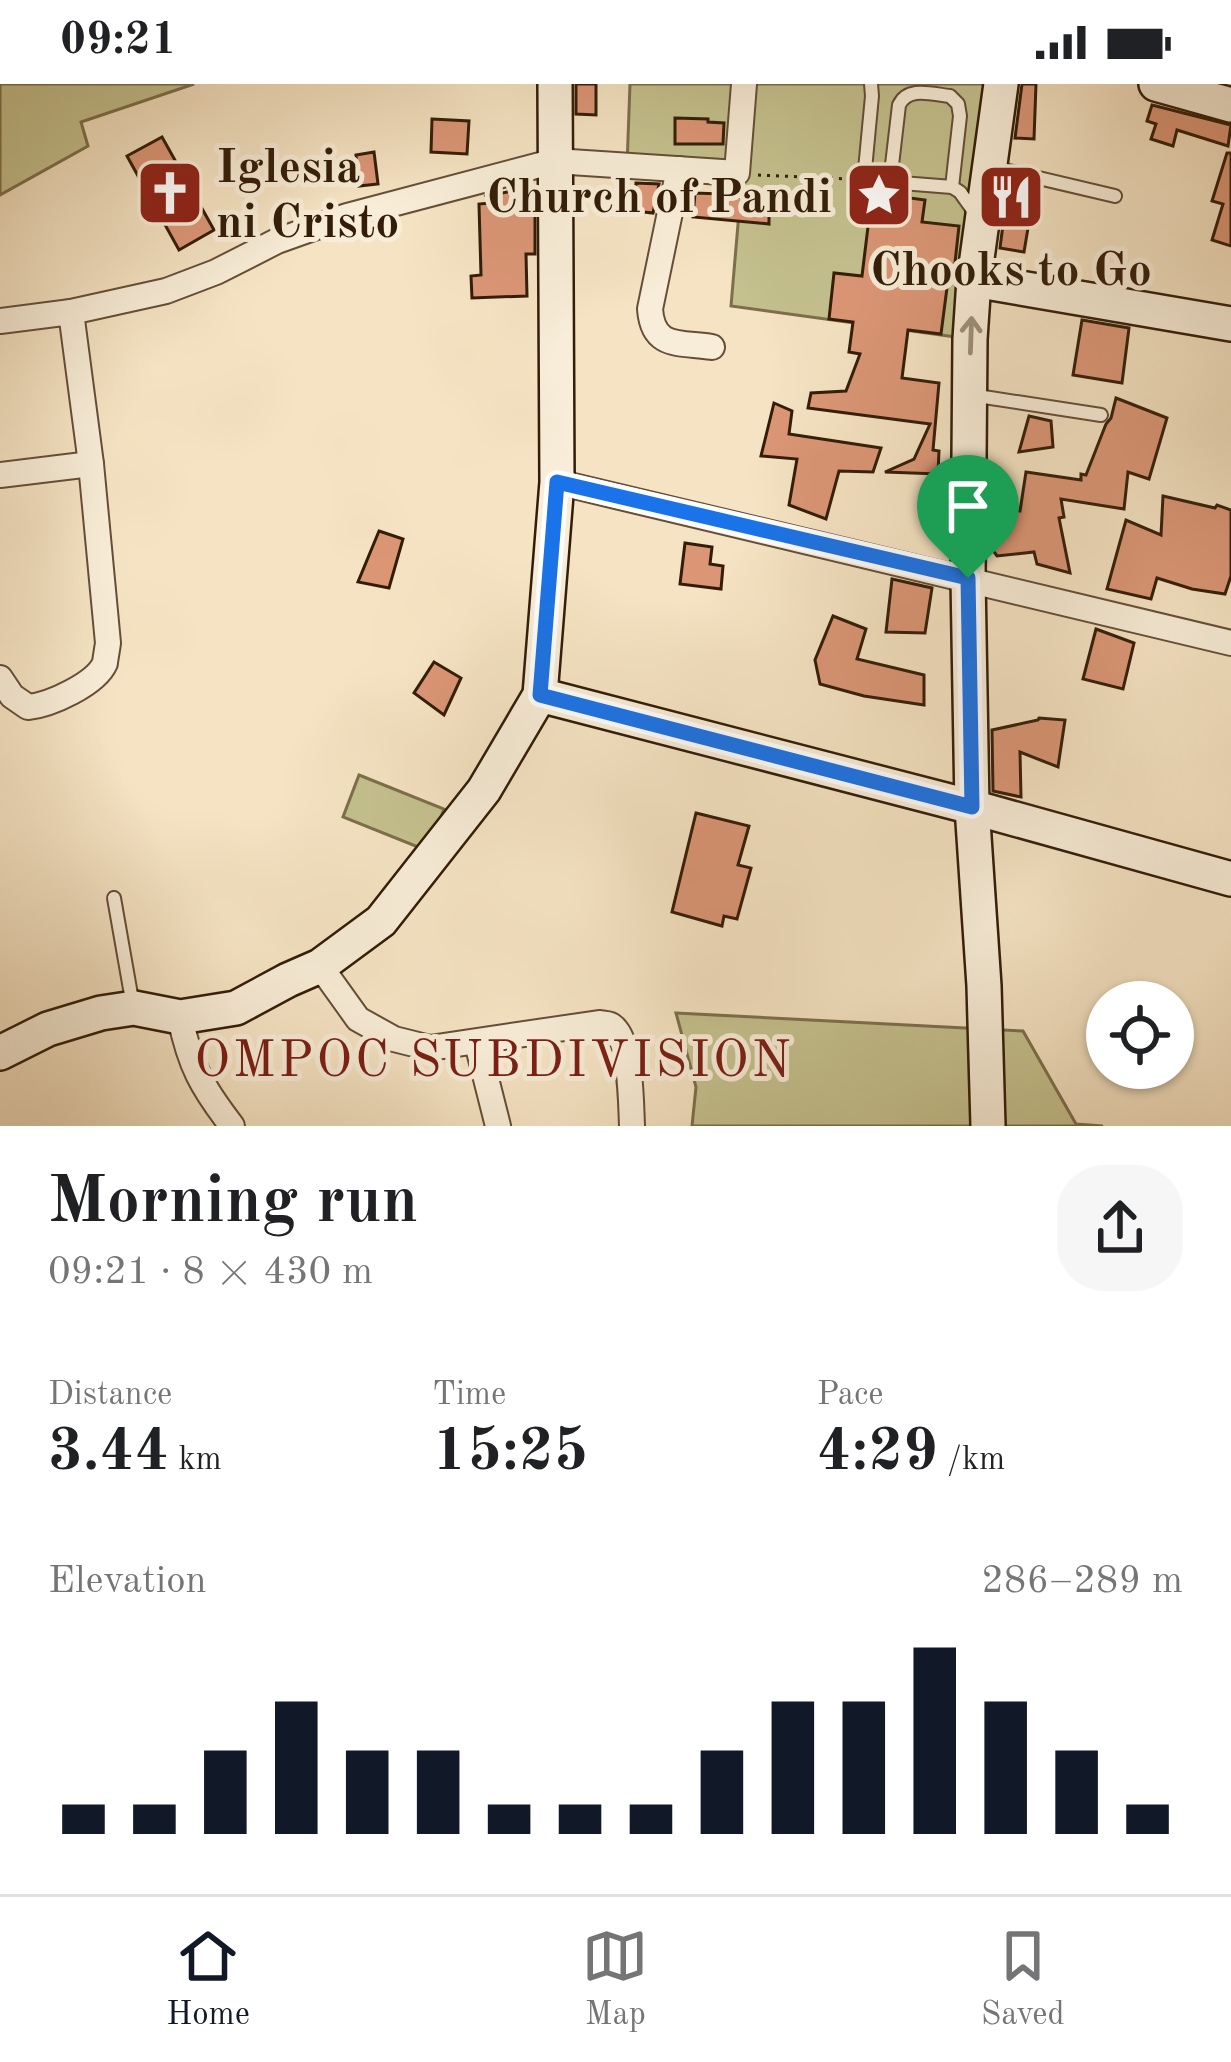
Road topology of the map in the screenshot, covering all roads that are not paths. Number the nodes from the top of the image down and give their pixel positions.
1 (555, 84) edge
2 (744, 84) edge
3 (871, 84) edge
4 (1001, 84) edge
5 (1156, 84) edge
6 (1231, 105) edge
7 (555, 161) junction
8 (991, 167) junction
9 (679, 169) junction
10 (890, 182) junction
11 (952, 187) junction
12 (1115, 196) dead end
13 (983, 223) junction
14 (974, 280) junction
15 (71, 311) junction
16 (0, 321) edge
17 (1231, 324) edge
18 (712, 347) dead end
19 (971, 394) junction
20 (1100, 415) dead end
21 (91, 464) junction
22 (0, 475) edge
23 (557, 482) junction
24 (968, 578) junction
25 (1231, 643) edge
26 (0, 678) edge
27 (540, 695) junction
28 (972, 807) junction
29 (1231, 879) edge
30 (114, 898) dead end
31 (320, 966) junction
32 (134, 1008) junction
33 (180, 1017) junction
34 (477, 1043) junction
35 (0, 1053) edge
36 (232, 1126) edge
37 (498, 1126) edge
38 (632, 1126) edge
39 (988, 1126) edge

1 - 7 street
2 - 9 street
3 - 10 lane
4 - 8 street
5 - 6 street
7 - 9 street
7 - 15 street
7 - 23 street
8 - 12 lane
8 - 13 street
9 - 18 street
10 - 11 lane
10 - 11 lane
11 - 13 lane
13 - 14 street
14 - 17 street
19 -> 14 street
15 - 16 street
15 - 21 street
19 - 20 lane
19 - 24 street
21 - 22 street
21 - 26 street
23 - 24 street
23 - 27 street
24 - 25 street
24 - 28 street
27 - 28 street
27 - 31 street
28 - 29 street
28 - 39 street
30 - 32 lane
31 - 33 street
31 - 34 street
32 - 33 street
32 - 35 street
33 - 36 street
34 - 37 street
34 - 38 street

